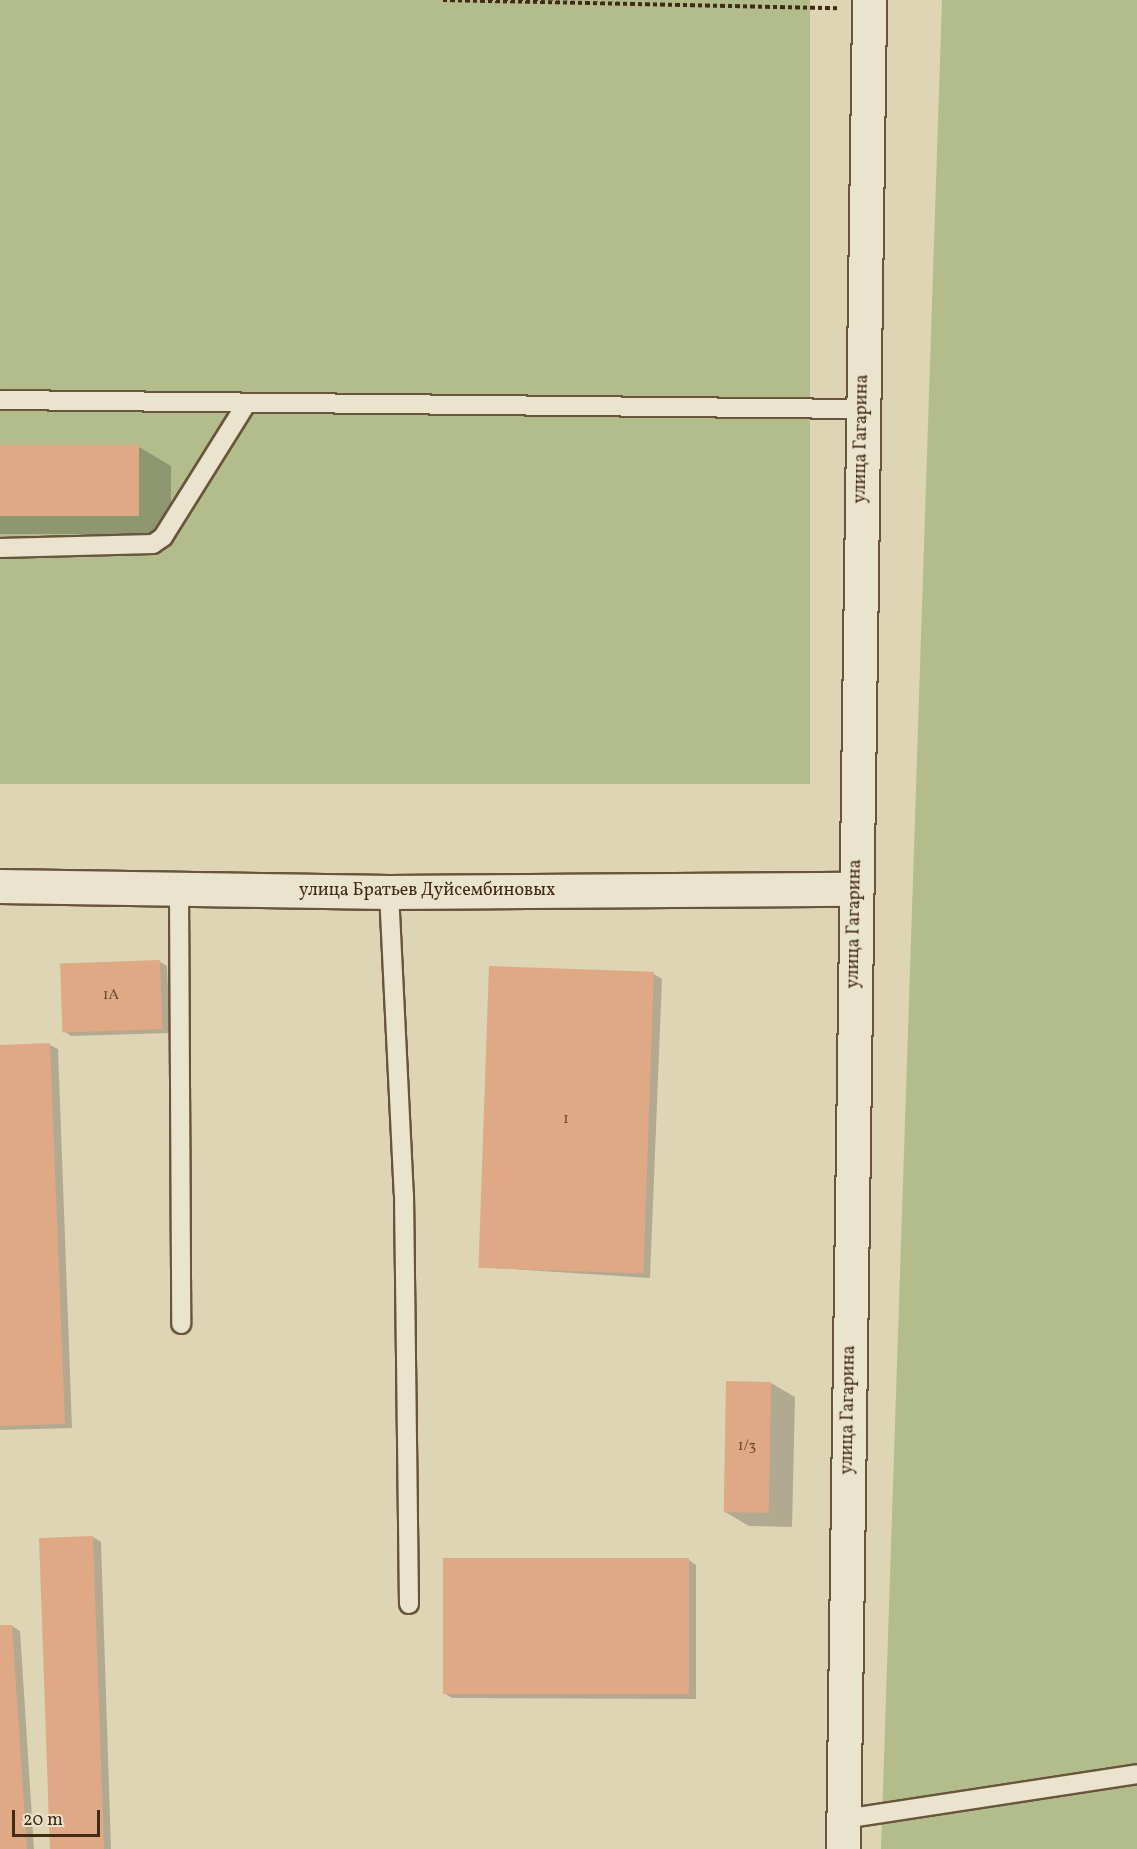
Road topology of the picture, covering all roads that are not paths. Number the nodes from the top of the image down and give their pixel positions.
1 (869, 4) edge
2 (0, 400) edge
3 (246, 404) junction
4 (863, 409) junction
5 (0, 548) edge
6 (0, 886) edge
7 (180, 890) junction
8 (855, 890) junction
9 (388, 892) junction
10 (181, 1324) dead end
11 (409, 1604) dead end
12 (1137, 1774) edge
13 (844, 1834) edge

1 - 4 street, улица Гагарина
2 - 3 lane
3 - 4 lane
3 - 5 lane
4 - 8 street, улица Гагарина
6 - 7 street, улица Братьев Дуйсембиновых
7 - 9 street, улица Братьев Дуйсембиновых
7 - 10 lane
8 - 9 street, улица Братьев Дуйсембиновых
8 - 13 street, улица Гагарина
9 - 11 lane
12 - 13 lane

